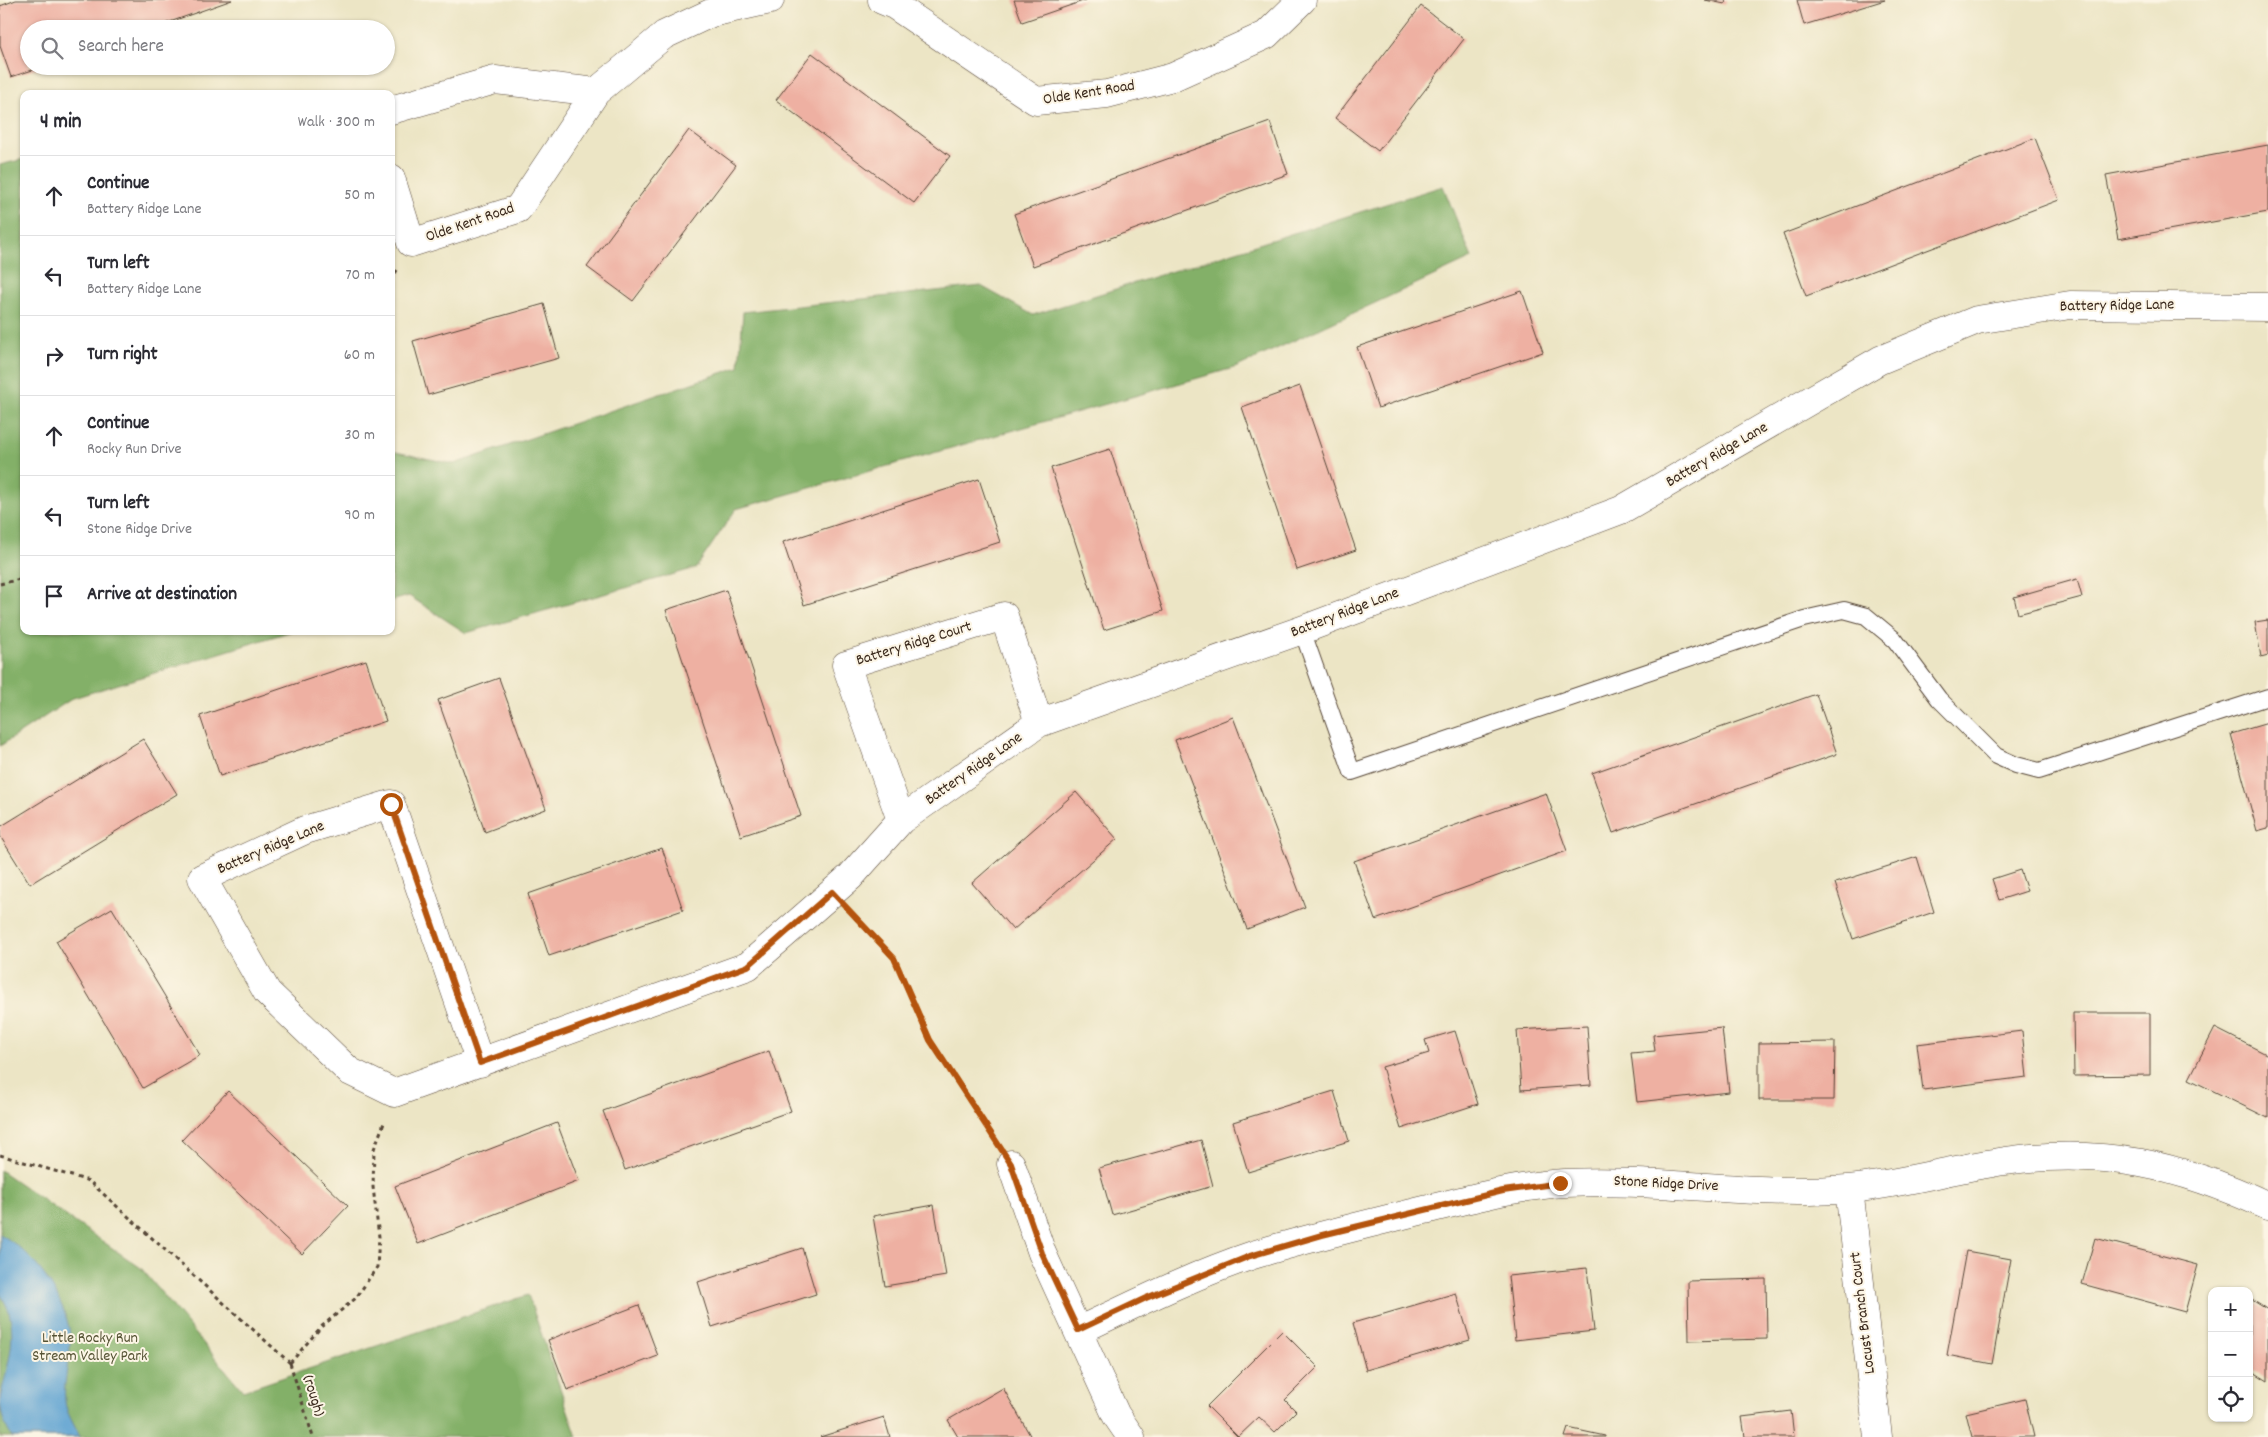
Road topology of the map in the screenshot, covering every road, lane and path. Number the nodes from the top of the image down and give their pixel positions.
1 (770, 0) edge
2 (882, 0) edge
3 (1302, 0) edge
4 (596, 92) junction
5 (395, 109) edge
6 (395, 191) edge
7 (2268, 307) edge
8 (20, 579) edge
9 (0, 584) edge
10 (1302, 630) junction
11 (2268, 698) edge
12 (1039, 723) junction
13 (901, 820) junction
14 (832, 892) junction
15 (480, 1063) junction
16 (394, 1093) junction
17 (0, 1155) edge
18 (1011, 1164) joint
19 (1849, 1190) junction
20 (2268, 1206) edge
21 (1078, 1330) junction
22 (290, 1362) junction
23 (313, 1437) edge
24 (1131, 1437) edge
25 (1878, 1437) edge

1 - 4 street, Olde Kent Road
2 - 3 street, Olde Kent Road
4 - 5 street
4 - 6 street, Olde Kent Road
7 - 10 street, Battery Ridge Lane
8 - 9 path
10 - 11 lane
10 - 12 street, Battery Ridge Lane
12 - 13 street, Battery Ridge Lane
12 - 13 street, Battery Ridge Court
13 - 14 street, Battery Ridge Lane
14 - 15 street, Battery Ridge Lane
14 - 18 path
15 - 16 street, Battery Ridge Lane
15 - 16 street, Battery Ridge Lane
16 - 22 path
17 - 22 path
18 - 21 street
19 - 20 street, Stone Ridge Drive
19 - 21 street, Stone Ridge Drive
19 - 25 street, Locust Branch Court
21 - 24 street
22 - 23 path, (rough)

